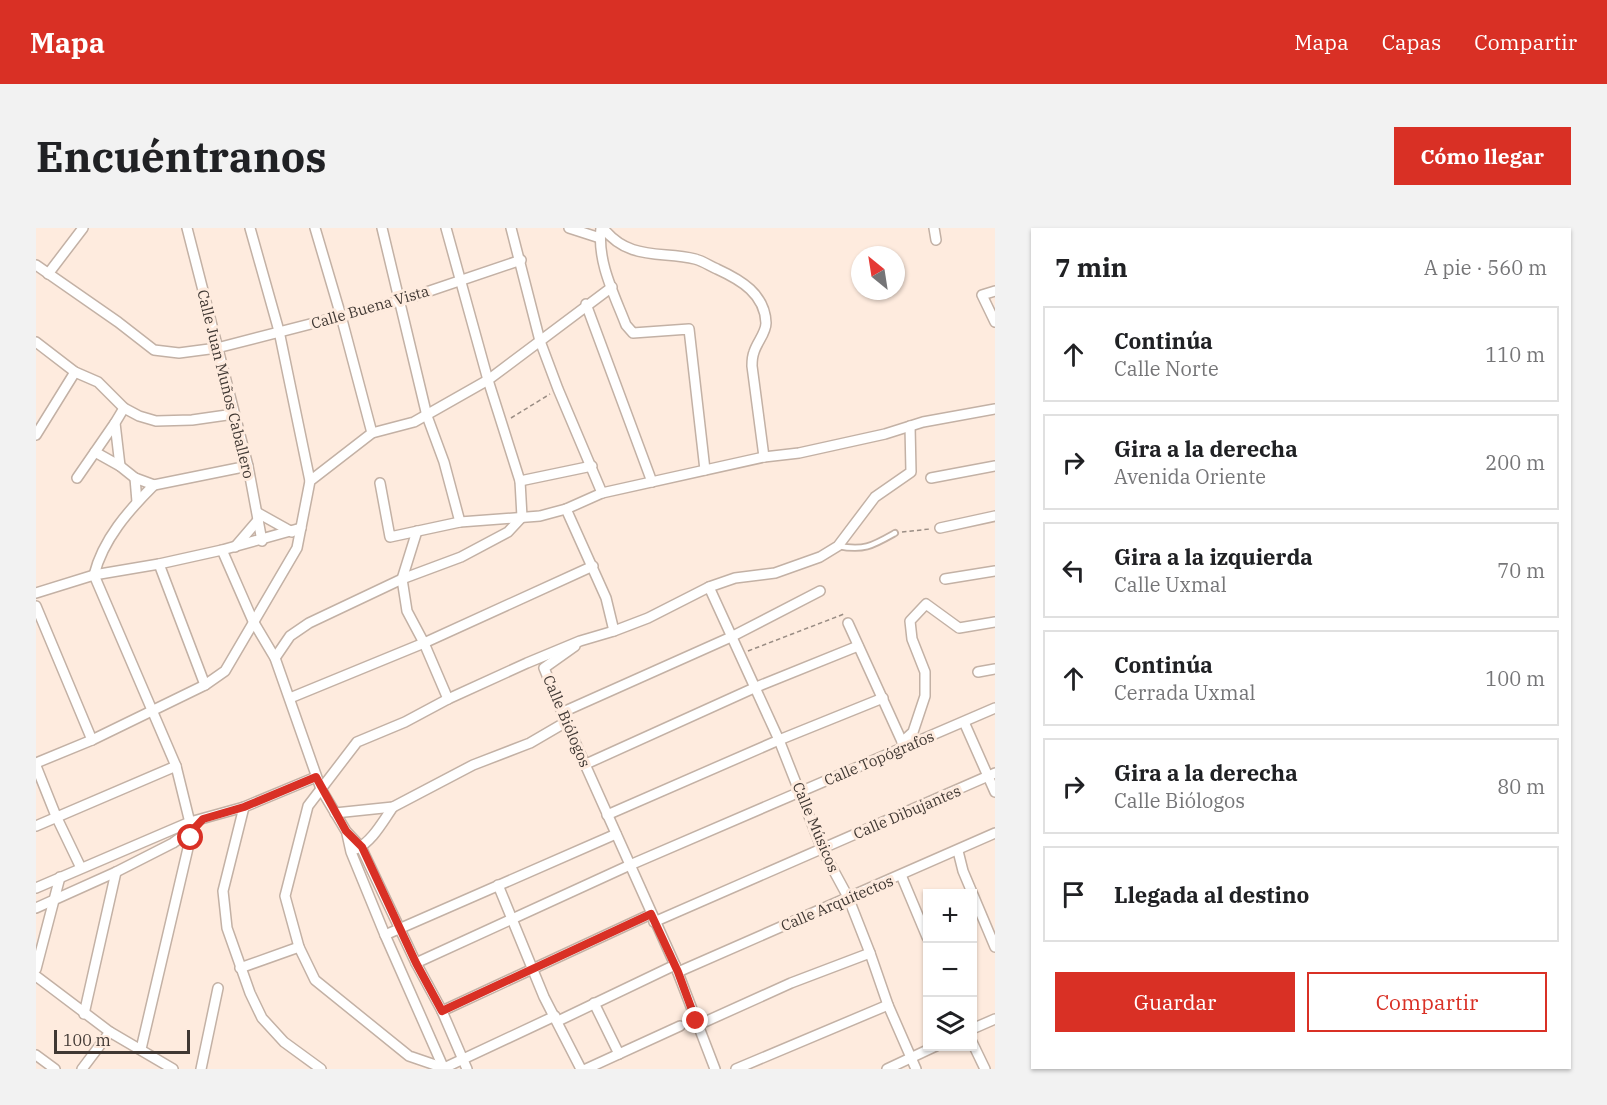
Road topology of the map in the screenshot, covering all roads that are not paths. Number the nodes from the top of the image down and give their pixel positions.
1 (83, 228) edge
2 (188, 228) edge
3 (250, 228) edge
4 (315, 228) edge
5 (382, 228) edge
6 (446, 228) edge
7 (511, 228) edge
8 (569, 228) edge
9 (934, 228) edge
10 (601, 231) edge
11 (936, 240) dead end
12 (521, 260) junction
13 (36, 265) edge
14 (48, 274) junction
15 (460, 280) junction
16 (612, 286) junction
17 (995, 291) edge
18 (400, 301) junction
19 (586, 304) junction
20 (341, 316) junction
21 (995, 322) edge
22 (279, 331) junction
23 (540, 341) junction
24 (36, 342) edge
25 (217, 348) junction
26 (75, 372) junction
27 (488, 380) junction
28 (124, 408) junction
29 (995, 409) edge
30 (426, 411) junction
31 (234, 414) junction
32 (115, 423) junction
33 (910, 426) junction
34 (372, 433) junction
35 (36, 435) edge
36 (95, 452) junction
37 (764, 457) junction
38 (120, 466) junction
39 (248, 466) junction
40 (592, 466) junction
41 (995, 466) edge
42 (705, 470) junction
43 (77, 478) dead end
44 (135, 478) junction
45 (931, 478) dead end
46 (520, 481) junction
47 (310, 482) junction
48 (652, 482) junction
49 (380, 483) dead end
50 (154, 484) junction
51 (602, 493) junction
52 (137, 502) junction
53 (566, 509) junction
54 (258, 516) junction
55 (995, 516) edge
56 (522, 517) junction
57 (460, 522) junction
58 (940, 528) road end
59 (296, 530) junction
60 (417, 531) junction
61 (895, 533) road end
62 (262, 541) junction
63 (838, 546) junction
64 (235, 547) junction
65 (222, 550) junction
66 (159, 564) junction
67 (593, 566) junction
68 (995, 572) edge
69 (94, 574) junction
70 (402, 579) junction
71 (945, 579) dead end
72 (709, 587) junction
73 (820, 591) dead end
74 (36, 593) edge
75 (36, 606) edge
76 (846, 618) road end
77 (253, 621) junction
78 (995, 622) edge
79 (614, 631) junction
80 (731, 637) junction
81 (580, 641) junction
82 (424, 643) junction
83 (858, 646) junction
84 (275, 658) junction
85 (995, 669) edge
86 (978, 672) dead end
87 (205, 685) junction
88 (754, 688) junction
89 (290, 698) junction
90 (883, 698) junction
91 (448, 699) junction
92 (995, 708) edge
93 (151, 710) junction
94 (563, 712) junction
95 (566, 722) junction
96 (964, 722) junction
97 (92, 740) junction
98 (779, 740) junction
99 (903, 745) junction
100 (36, 764) edge
101 (586, 764) junction
102 (176, 766) junction
103 (991, 775) edge
104 (316, 777) junction
105 (321, 789) junction
106 (801, 792) junction
107 (995, 792) edge
108 (244, 807) junction
109 (393, 807) junction
110 (335, 813) junction
111 (607, 815) junction
112 (56, 816) junction
113 (36, 826) edge
114 (191, 826) junction
115 (346, 831) junction
116 (995, 833) edge
117 (616, 834) junction
118 (362, 847) junction
119 (822, 849) junction
120 (958, 850) junction
121 (351, 852) junction
122 (630, 865) junction
123 (81, 868) junction
124 (116, 872) junction
125 (901, 875) junction
126 (60, 877) junction
127 (498, 885) junction
128 (36, 888) edge
129 (848, 897) junction
130 (53, 900) junction
131 (36, 908) edge
132 (653, 918) junction
133 (512, 921) junction
134 (984, 921) junction
135 (995, 925) edge
136 (923, 927) edge
137 (400, 929) junction
138 (384, 935) junction
139 (299, 947) junction
140 (995, 947) edge
141 (870, 953) junction
142 (416, 963) junction
143 (240, 968) junction
144 (36, 969) edge
145 (533, 969) junction
146 (677, 969) junction
147 (36, 976) edge
148 (218, 987) dead end
149 (594, 1003) junction
150 (888, 1005) junction
151 (442, 1011) junction
152 (84, 1014) junction
153 (995, 1018) edge
154 (556, 1019) junction
155 (698, 1025) junction
156 (680, 1026) dead end
157 (977, 1027) edge
158 (110, 1032) junction
159 (141, 1049) junction
160 (928, 1051) edge
161 (976, 1051) edge
162 (619, 1054) junction
163 (36, 1055) edge
164 (462, 1059) junction
165 (911, 1059) junction
166 (439, 1068) edge
167 (55, 1069) edge
168 (82, 1069) edge
169 (173, 1069) edge
170 (201, 1069) edge
171 (321, 1069) edge
172 (467, 1069) edge
173 (581, 1069) edge
174 (586, 1069) edge
175 (715, 1069) edge
176 (736, 1069) edge
177 (887, 1069) edge
178 (916, 1069) edge
179 (985, 1069) edge

1 - 14 street
2 - 25 street, Calle Juan Muños Caballero
3 - 22 street
4 - 20 street
5 - 18 street
6 - 15 street
7 - 12 street
8 - 10 street
9 - 11 street
10 - 16 street
10 - 37 street
12 - 15 street, Calle Buena Vista
12 - 23 street
13 - 14 street, Calle Buena Vista
14 - 25 street, Calle Buena Vista
15 - 18 street, Calle Buena Vista
15 - 27 street
16 - 19 street
16 - 42 street
17 - 21 street
18 - 20 street, Calle Buena Vista
18 - 30 street
19 - 23 street
19 - 48 street
20 - 22 street, Calle Buena Vista
20 - 34 street
22 - 25 street, Calle Buena Vista
22 - 47 street
23 - 27 street
23 - 40 street
24 - 26 street
25 - 31 street, Calle Juan Muños Caballero
26 - 28 street
26 - 35 street
27 - 30 street
27 - 46 street
28 - 31 street
28 - 32 street
29 - 33 street
30 - 34 street
30 - 57 street
31 - 39 street, Calle Juan Muños Caballero
32 - 36 street
32 - 38 street
33 - 37 street
33 - 63 street
34 - 47 street
36 - 38 street
36 - 43 street
37 - 42 street
38 - 44 street
39 - 50 street
39 - 54 street, Calle Juan Muños Caballero
40 - 46 street
40 - 51 street
41 - 45 street
42 - 48 street
44 - 50 street
44 - 52 street
46 - 56 street
47 - 59 street
48 - 51 street
49 - 60 street
50 - 52 street
51 - 53 street
52 - 69 street
53 - 56 street
53 - 67 street
54 - 59 street
54 - 62 street, Calle Juan Muños Caballero
54 - 64 street
55 - 58 street
56 - 57 street
56 - 70 street
57 - 60 street
59 - 62 street
59 - 77 street
60 - 70 street
61 - 63 lane
62 - 64 street
63 - 72 street, Calle Biólogos
64 - 65 street
65 - 66 street
65 - 77 street
66 - 69 street
66 - 87 street
67 - 79 street
67 - 82 street
68 - 71 street
69 - 74 street
69 - 93 street
70 - 82 street
70 - 84 street
72 - 79 street, Calle Biólogos
72 - 80 street, Calle Músicos
73 - 80 street
75 - 97 street
76 - 83 street
77 - 84 street
77 - 87 street
78 - 99 street
79 - 81 street, Calle Biólogos
80 - 88 street, Calle Músicos
80 - 94 street
81 - 91 street
81 - 94 street, Calle Biólogos
82 - 89 street
82 - 91 street
83 - 88 street
83 - 90 street
84 - 89 street
85 - 86 street
87 - 93 street
88 - 98 street, Calle Músicos
88 - 101 street
89 - 104 street
90 - 98 street
90 - 99 street
91 - 105 street
92 - 96 street, Calle Topógrafos
93 - 97 street
93 - 102 street
94 - 95 street, Calle Biólogos
95 - 101 street, Calle Biólogos
95 - 109 street
96 - 99 street, Calle Topógrafos
96 - 103 street
97 - 100 street
98 - 106 street, Calle Músicos
98 - 111 street
99 - 106 street, Calle Topógrafos
100 - 112 street
101 - 111 street, Calle Biólogos
102 - 112 street
102 - 114 street
103 - 107 street
103 - 119 street, Calle Dibujantes
104 - 105 street
104 - 108 street
105 - 110 street
105 - 139 street
106 - 119 street, Calle Músicos
106 - 122 street, Calle Topógrafos
108 - 114 street
108 - 143 street
109 - 110 street
109 - 118 street
110 - 115 street
111 - 117 street, Calle Biólogos
112 - 113 street
112 - 123 street
114 - 123 street
114 - 124 street
114 - 159 street
115 - 118 street
115 - 121 street
116 - 120 street, Calle Arquitectos
117 - 122 street, Calle Biólogos
117 - 127 street
118 - 121 street
118 - 137 street
119 - 129 street, Calle Músicos
119 - 132 street, Calle Dibujantes
120 - 125 street, Calle Arquitectos
120 - 134 street
121 - 138 street
122 - 132 street, Calle Biólogos
122 - 133 street, Calle Topógrafos
123 - 126 street
124 - 130 street
124 - 152 street
125 - 129 street, Calle Arquitectos
125 - 136 street
126 - 128 street
126 - 130 street
127 - 133 street
127 - 137 street
129 - 141 street, Calle Músicos
129 - 146 street, Calle Arquitectos
130 - 131 street
130 - 144 street
132 - 145 street, Calle Dibujantes
132 - 146 street, Calle Biólogos
133 - 142 street, Calle Topógrafos
133 - 145 street
134 - 135 street
134 - 140 street
137 - 138 street
137 - 142 street
138 - 166 street
139 - 143 street
139 - 166 street
141 - 150 street, Calle Músicos
141 - 155 street
142 - 151 street
143 - 171 street
145 - 151 street, Calle Dibujantes
145 - 154 street
146 - 149 street, Calle Arquitectos
146 - 155 street, Calle Biólogos
147 - 152 street
148 - 170 street
149 - 154 street, Calle Arquitectos
149 - 162 street
150 - 165 street, Calle Músicos
150 - 176 street
151 - 164 street
152 - 158 street
153 - 157 street
154 - 164 street, Calle Arquitectos
154 - 173 street
155 - 175 street, Calle Biólogos
156 - 162 street
158 - 159 street
158 - 168 street
159 - 169 street
160 - 165 street
161 - 179 street
162 - 174 street
163 - 167 street
164 - 166 street, Calle Arquitectos
164 - 172 street
165 - 177 street
165 - 178 street, Calle Músicos

